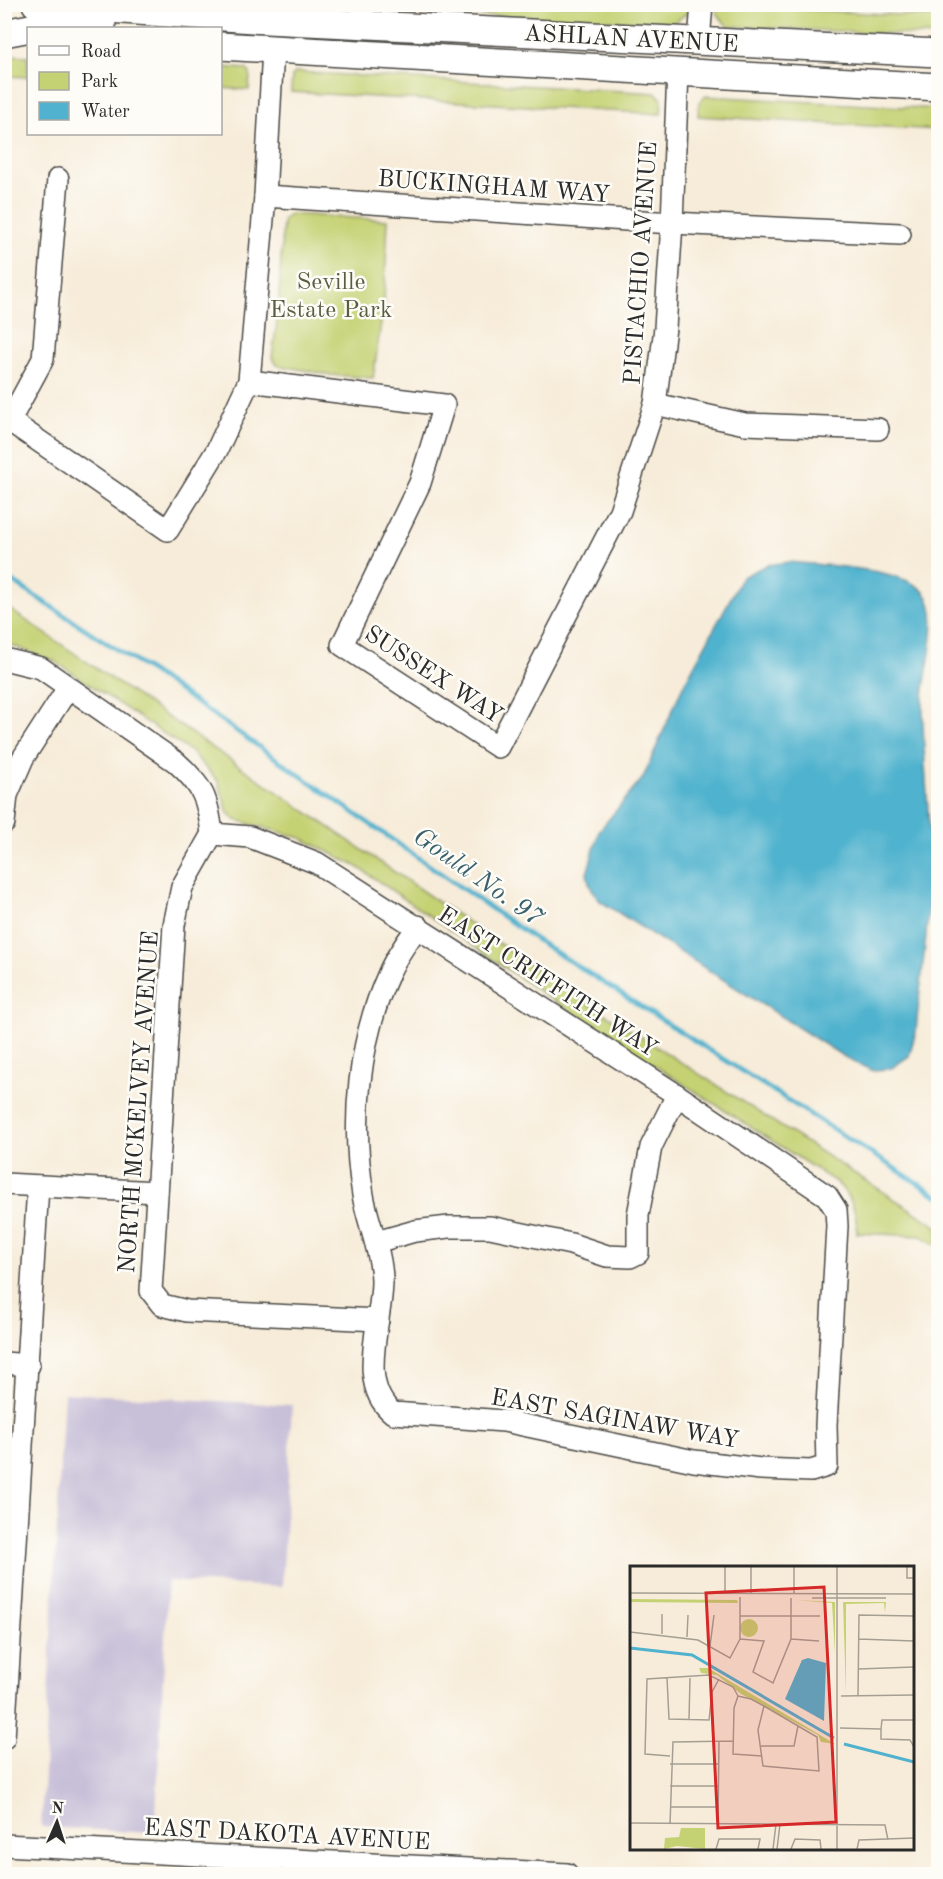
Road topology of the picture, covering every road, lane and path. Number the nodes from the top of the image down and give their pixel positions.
1 (36, 4) edge
2 (702, 4) edge
3 (150, 8) edge
4 (362, 14) edge
5 (36, 27) edge
6 (27, 29) edge
7 (4, 33) edge
8 (27, 34) edge
9 (699, 41) junction
10 (222, 45) edge
11 (799, 47) junction
12 (273, 49) junction
13 (939, 53) edge
14 (678, 71) junction
15 (939, 87) edge
16 (58, 178) dead end
17 (265, 196) junction
18 (672, 223) junction
19 (900, 234) dead end
20 (249, 381) junction
21 (656, 404) junction
22 (7, 419) edge
23 (878, 429) dead end
24 (4, 659) edge
25 (68, 688) junction
26 (498, 747) joint
27 (4, 824) edge
28 (212, 834) junction
29 (418, 926) junction
30 (677, 1095) junction
31 (4, 1184) edge
32 (38, 1186) junction
33 (157, 1192) junction
34 (376, 1242) junction
35 (378, 1320) junction
36 (4, 1363) edge
37 (29, 1365) junction
38 (827, 1466) joint
39 (11, 1542) edge
40 (5, 1713) edge
41 (4, 1738) edge
42 (4, 1845) edge
43 (464, 1872) edge
44 (491, 1872) edge
45 (567, 1875) edge

1 - 3 main road, ASHLAN AVENUE
2 - 9 street
3 - 4 main road, ASHLAN AVENUE
3 - 5 main road
4 - 9 main road, ASHLAN AVENUE
4 - 12 main road
6 - 7 main road
7 - 8 main road
9 - 11 main road, ASHLAN AVENUE
10 - 12 main road, ASHLAN AVENUE
11 - 13 main road, ASHLAN AVENUE
11 - 14 main road
12 - 14 main road, ASHLAN AVENUE
12 - 17 street
14 - 15 main road, ASHLAN AVENUE
14 - 18 street, PISTACHIO AVENUE
16 - 22 street
17 - 18 street, BUCKINGHAM WAY
17 - 20 street
18 - 19 street, BUCKINGHAM WAY
18 - 21 street, PISTACHIO AVENUE
20 - 22 street
20 - 26 street, SUSSEX WAY
21 - 23 street
21 - 26 street, PISTACHIO AVENUE
24 - 25 street
25 - 27 street
25 - 28 street
28 - 29 street, EAST CRIFFITH WAY
28 - 33 street, NORTH MCKELVEY AVENUE
29 - 30 street, EAST CRIFFITH WAY
29 - 34 street
30 - 34 street
30 - 38 street, EAST CRIFFITH WAY
31 - 32 street
32 - 33 street
32 - 37 street
33 - 35 street, NORTH MCKELVEY AVENUE
34 - 35 street
35 - 38 street, EAST SAGINAW WAY
36 - 37 street
37 - 39 street
39 - 40 street
40 - 41 street
42 - 43 street, EAST DAKOTA AVENUE
43 - 44 street, EAST DAKOTA AVENUE
44 - 45 street, EAST DAKOTA AVENUE

